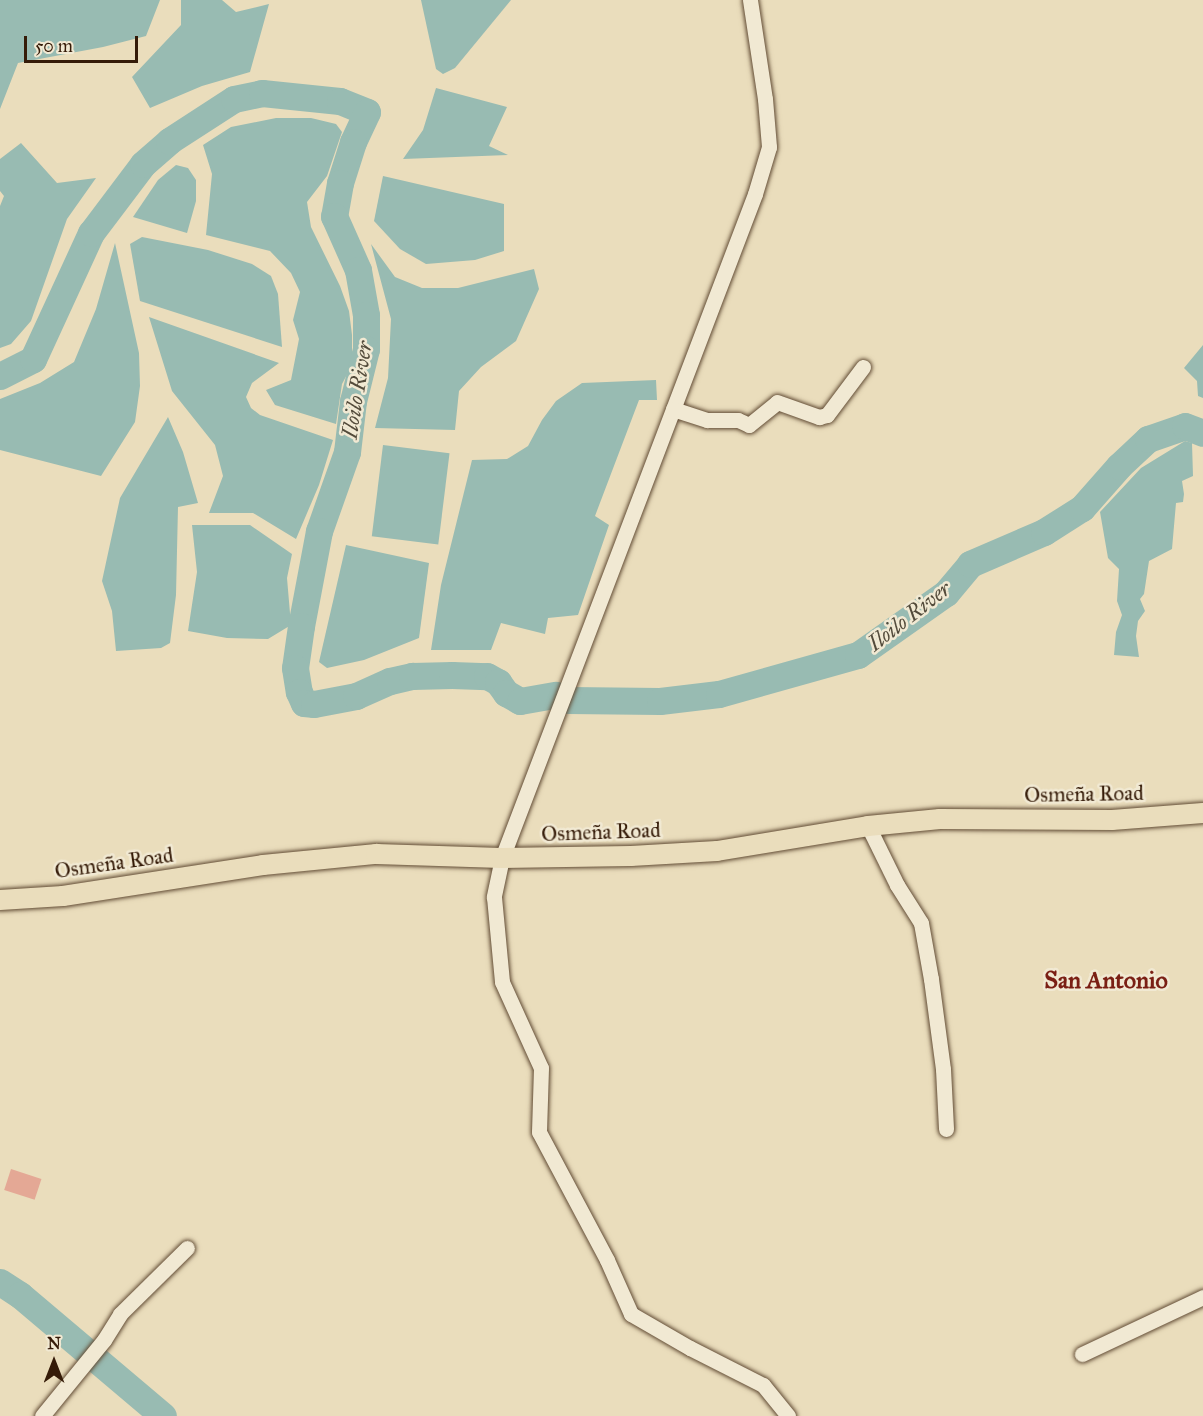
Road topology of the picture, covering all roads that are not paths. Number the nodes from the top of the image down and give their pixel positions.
1 (750, 0) edge
2 (862, 367) dead end
3 (673, 409) junction
4 (1203, 813) edge
5 (868, 826) junction
6 (502, 858) junction
7 (0, 900) edge
8 (946, 1129) dead end
9 (187, 1248) dead end
10 (1203, 1298) edge
11 (1082, 1354) dead end
12 (42, 1416) edge
13 (788, 1416) edge

1 - 3 street
2 - 3 street
3 - 6 street
4 - 5 main road, Osmeña Road
5 - 6 main road, Osmeña Road
5 - 8 street
6 - 7 main road, Osmeña Road
6 - 13 street
9 - 12 street
10 - 11 street

